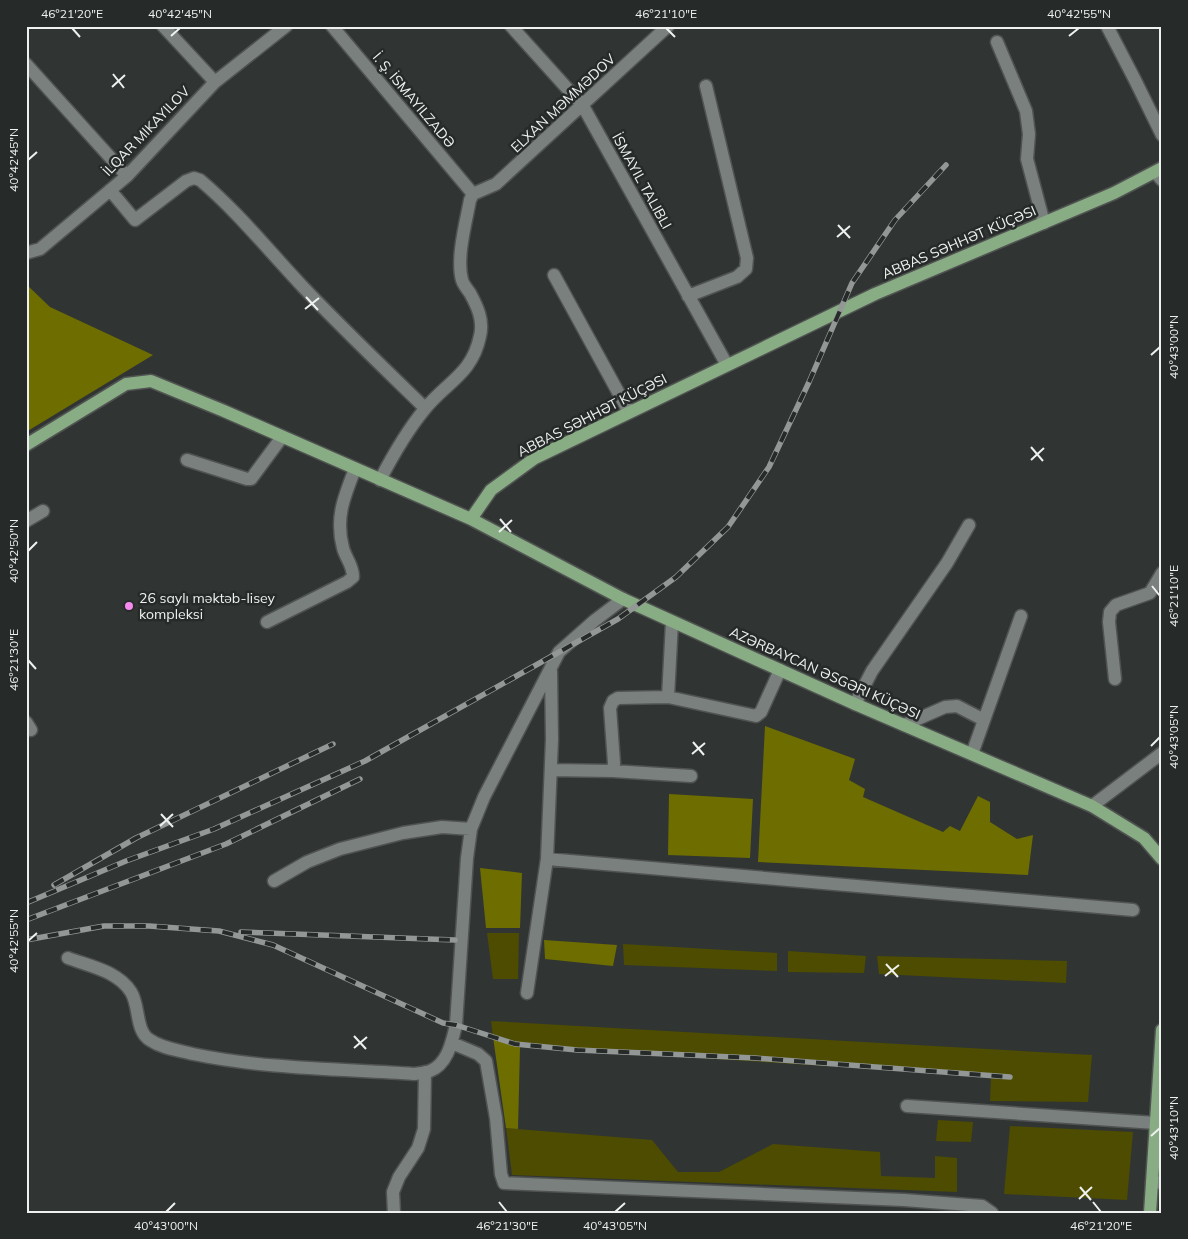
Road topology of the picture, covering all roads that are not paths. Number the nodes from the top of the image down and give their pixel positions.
1 (163, 26) edge
2 (286, 26) edge
3 (332, 26) edge
4 (511, 26) edge
5 (668, 26) edge
6 (1107, 26) edge
7 (997, 42) dead end
8 (26, 64) edge
9 (215, 82) junction
10 (706, 86) dead end
11 (583, 106) junction
12 (1162, 135) edge
13 (1160, 173) edge
14 (127, 176) junction
15 (110, 190) junction
16 (473, 194) junction
17 (1044, 223) junction
18 (26, 253) edge
19 (554, 275) dead end
20 (688, 296) junction
21 (727, 365) junction
22 (425, 408) junction
23 (629, 412) junction
24 (282, 437) junction
25 (26, 445) edge
26 (187, 460) dead end
27 (355, 469) junction
28 (380, 480) junction
29 (43, 511) dead end
30 (471, 519) junction
31 (26, 520) edge
32 (969, 525) dead end
33 (1162, 573) edge
34 (623, 600) junction
35 (1021, 616) dead end
36 (267, 622) dead end
37 (672, 622) junction
38 (551, 668) junction
39 (780, 670) junction
40 (1115, 679) dead end
41 (668, 697) junction
42 (855, 704) junction
43 (984, 720) junction
44 (904, 725) junction
45 (1162, 753) edge
46 (972, 754) junction
47 (551, 770) junction
48 (613, 771) junction
49 (691, 776) dead end
50 (1092, 806) junction
51 (471, 829) junction
52 (1162, 858) edge
53 (547, 859) junction
54 (274, 881) dead end
55 (1133, 910) dead end
56 (68, 958) dead end
57 (527, 994) dead end
58 (1162, 1030) edge
59 (452, 1043) junction
60 (425, 1072) junction
61 (907, 1106) dead end
62 (1156, 1123) junction
63 (1157, 1183) edge
64 (394, 1213) edge
65 (992, 1213) edge
66 (1150, 1213) edge

1 - 9 street
2 - 9 street
3 - 16 street
4 - 11 street
5 - 11 street, ELXAN MƏMMƏDOV
6 - 12 street
7 - 17 street
8 - 14 street
9 - 14 street
10 - 20 street
11 - 16 street, ELXAN MƏMMƏDOV
11 - 20 street
13 - 17 main road, ABBAS SƏHHƏT KÜÇƏSI
14 - 15 street
15 - 18 street
15 - 22 street
16 - 22 street
17 - 21 main road, ABBAS SƏHHƏT KÜÇƏSI
19 - 23 street
20 - 21 street
21 - 23 main road, ABBAS SƏHHƏT KÜÇƏSI
22 - 28 street
23 - 30 main road, ABBAS SƏHHƏT KÜÇƏSI
24 - 25 main road
24 - 26 street
24 - 27 main road
27 - 28 main road
27 - 36 street
28 - 30 main road
29 - 31 street
30 - 34 main road, AZƏRBAYCAN ƏSGƏRI KÜÇƏSI
32 - 42 street
33 - 40 street
34 - 37 main road, AZƏRBAYCAN ƏSGƏRI KÜÇƏSI
34 - 38 street
35 - 43 street
37 - 39 main road, AZƏRBAYCAN ƏSGƏRI KÜÇƏSI
37 - 41 street
38 - 47 street
38 - 51 street
39 - 41 street
39 - 42 main road, AZƏRBAYCAN ƏSGƏRI KÜÇƏSI
41 - 48 street
42 - 44 main road, AZƏRBAYCAN ƏSGƏRI KÜÇƏSI
43 - 44 street
43 - 46 street
44 - 46 main road, AZƏRBAYCAN ƏSGƏRI KÜÇƏSI
45 - 50 street
46 - 50 main road, AZƏRBAYCAN ƏSGƏRI KÜÇƏSI
47 - 48 street
47 - 53 street
48 - 49 street
50 - 52 main road, AZƏRBAYCAN ƏSGƏRI KÜÇƏSI
51 - 54 street
51 - 59 street
53 - 55 street
53 - 57 street
56 - 60 street
58 - 62 main road
59 - 60 street
59 - 65 street
60 - 64 street
61 - 62 street
62 - 63 main road
63 - 66 main road

